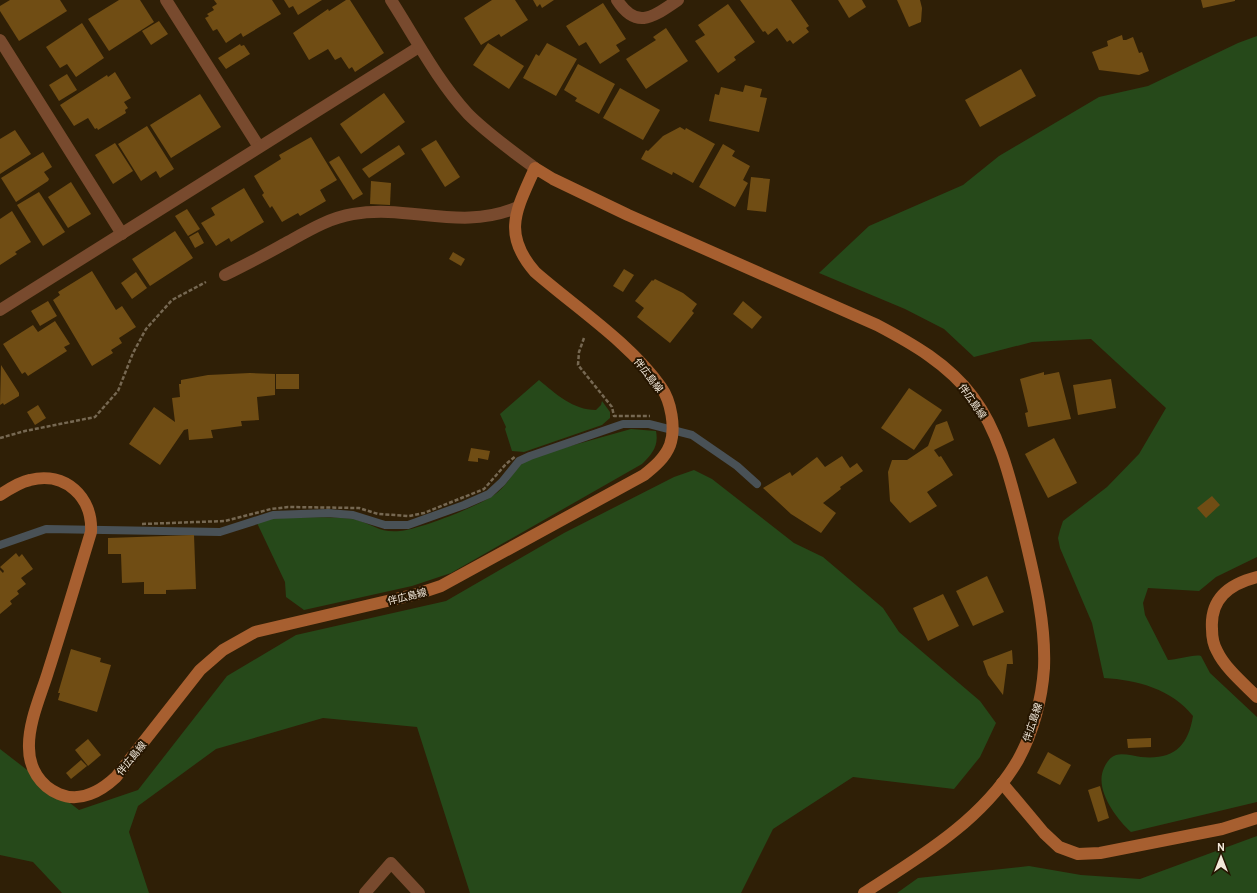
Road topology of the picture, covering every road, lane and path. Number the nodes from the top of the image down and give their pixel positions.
1 (166, 0) edge
2 (391, 0) edge
3 (617, 0) edge
4 (678, 0) edge
5 (0, 40) edge
6 (419, 47) junction
7 (259, 147) junction
8 (535, 168) junction
9 (518, 207) junction
10 (122, 234) junction
11 (225, 275) joint
12 (0, 310) edge
13 (586, 333) dead end
14 (671, 419) junction
15 (0, 438) edge
16 (516, 456) dead end
17 (0, 495) edge
18 (142, 524) dead end
19 (1257, 577) edge
20 (1257, 697) edge
21 (1002, 783) junction
22 (1257, 818) edge
23 (365, 893) edge
24 (419, 893) edge
25 (864, 893) edge

1 - 7 street
2 - 6 street
3 - 4 street
5 - 10 street
6 - 7 street
6 - 8 street
7 - 10 street
8 - 9 main road, 伴広島線
8 - 21 main road, 伴広島線
9 - 11 street
9 - 14 main road, 伴広島線
10 - 12 street
11 - 15 path
13 - 14 path
14 - 17 main road, 伴広島線
16 - 18 path
19 - 20 main road
21 - 22 main road
21 - 25 main road, 伴広島線
23 - 24 street

